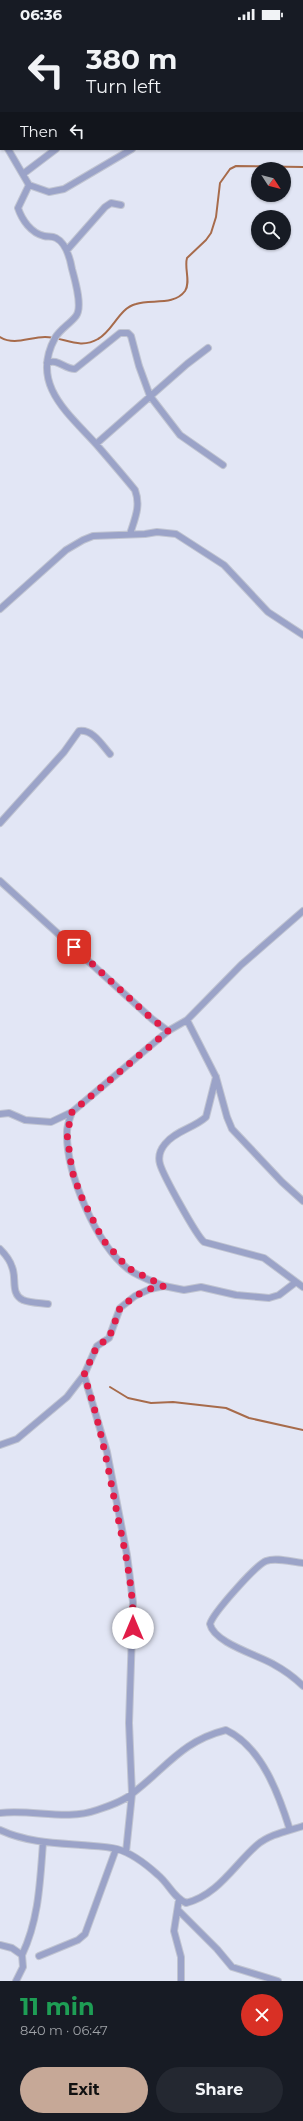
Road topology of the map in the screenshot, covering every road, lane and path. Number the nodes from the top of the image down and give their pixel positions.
1 (9, 150) edge
2 (55, 150) edge
3 (130, 150) edge
4 (23, 174) junction
5 (29, 185) junction
6 (121, 205) dead end
7 (67, 250) junction
8 (208, 348) dead end
9 (47, 363) junction
10 (150, 396) junction
11 (96, 444) junction
12 (223, 465) dead end
13 (130, 534) junction
14 (0, 609) edge
15 (303, 635) edge
16 (110, 754) dead end
17 (0, 823) edge
18 (0, 881) edge
19 (303, 911) edge
20 (187, 1020) junction
21 (168, 1031) junction
22 (216, 1077) junction
23 (72, 1112) junction
24 (0, 1114) edge
25 (303, 1201) edge
26 (0, 1249) edge
27 (296, 1282) junction
28 (164, 1286) junction
29 (303, 1287) edge
30 (48, 1304) dead end
31 (84, 1375) junction
32 (0, 1445) edge
33 (303, 1563) edge
34 (303, 1686) edge
35 (132, 1794) junction
36 (0, 1813) edge
37 (303, 1826) edge
38 (0, 1830) edge
39 (290, 1830) junction
40 (43, 1843) junction
41 (116, 1849) junction
42 (126, 1852) junction
43 (179, 1899) junction
44 (178, 1910) junction
45 (0, 1945) edge
46 (22, 1955) junction
47 (39, 1956) dead end
48 (16, 1981) edge
49 (181, 1981) edge
50 (278, 1981) edge

1 - 4 street
2 - 4 street
3 - 5 street
4 - 5 street
5 - 7 street
6 - 7 street
7 - 9 street
8 - 10 street
9 - 10 street
9 - 11 street
10 - 11 street
10 - 12 street
11 - 13 street
13 - 14 street
13 - 15 street
16 - 17 street
18 - 21 street
19 - 20 street
20 - 21 street
20 - 22 street
21 - 23 street
22 - 25 street
22 - 27 street
23 - 24 street
23 - 28 street
26 - 30 street
27 - 28 street
27 - 29 street
28 - 31 street
31 - 32 street
31 - 35 street
33 - 34 street
35 - 36 street
35 - 39 street
35 - 42 street
37 - 39 street
38 - 40 street
39 - 43 street
40 - 41 street
40 - 46 street
41 - 42 street
41 - 47 street
42 - 43 street
43 - 44 street
44 - 49 street
44 - 50 street
45 - 46 street
46 - 48 street

